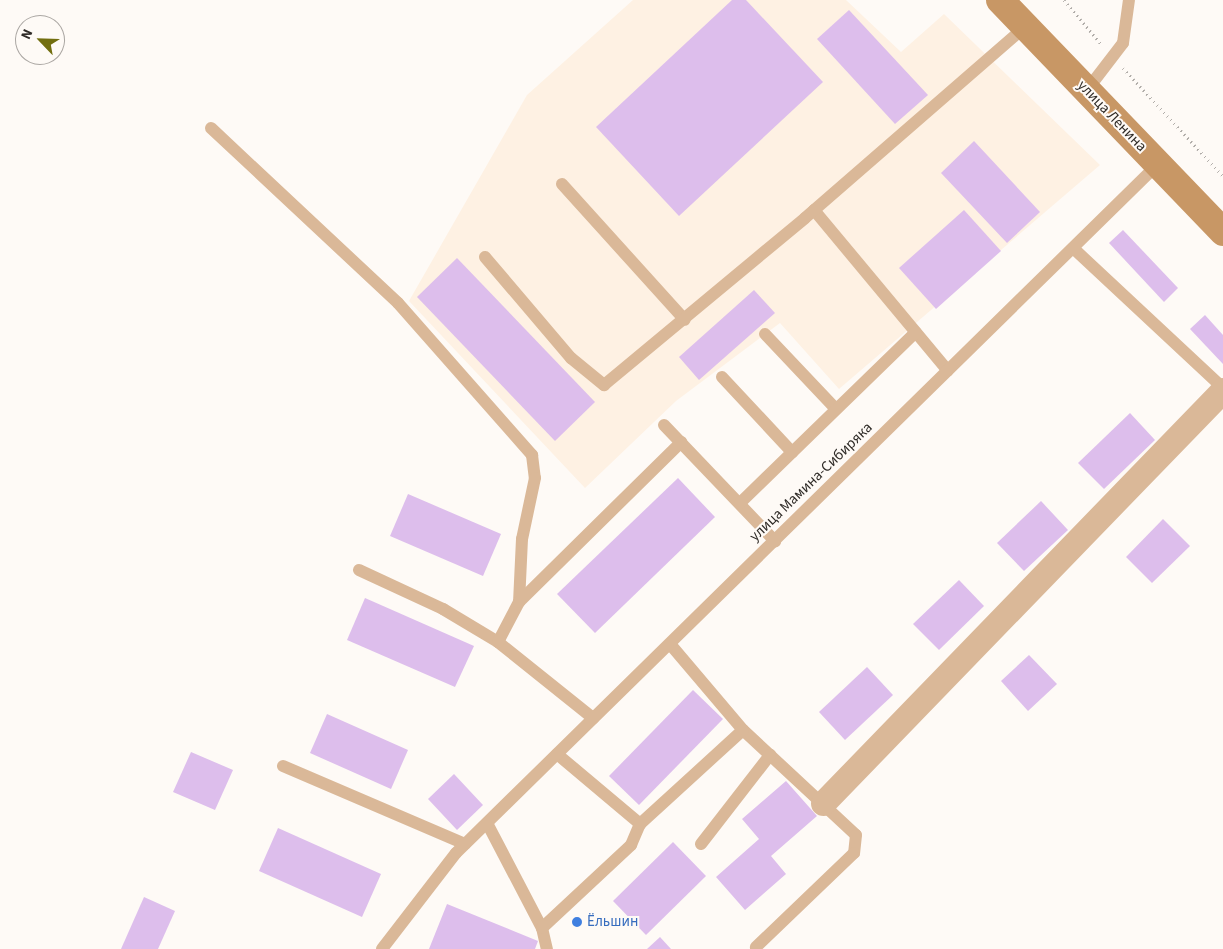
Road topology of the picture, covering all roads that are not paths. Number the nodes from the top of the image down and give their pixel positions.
1 (1000, 0) edge
2 (1129, 0) edge
3 (1026, 26) junction
4 (1087, 90) junction
5 (211, 128) dead end
6 (1158, 164) junction
7 (562, 184) dead end
8 (814, 210) junction
9 (1223, 232) edge
10 (1074, 248) junction
11 (484, 257) dead end
12 (685, 320) junction
13 (916, 332) junction
14 (765, 334) dead end
15 (948, 371) junction
16 (722, 377) dead end
17 (1223, 389) edge
18 (836, 409) junction
19 (664, 424) dead end
20 (681, 442) junction
21 (792, 452) junction
22 (740, 503) junction
23 (775, 540) junction
24 (359, 570) dead end
25 (519, 602) junction
26 (498, 642) junction
27 (670, 644) junction
28 (593, 718) junction
29 (743, 730) junction
30 (557, 754) junction
31 (770, 755) junction
32 (283, 766) dead end
33 (823, 804) junction
34 (487, 823) junction
35 (640, 824) junction
36 (465, 844) junction
37 (701, 844) dead end
38 (542, 928) junction
39 (756, 947) dead end
40 (382, 949) edge
41 (547, 949) edge

1 - 3 main road, улица Ленина
2 - 4 lane
3 - 4 main road, улица Ленина
3 - 8 lane
4 - 6 main road, улица Ленина
5 - 25 lane
6 - 9 main road, улица Ленина
6 - 10 lane, улица Мамина-Сибиряка
7 - 12 lane
8 - 12 lane
8 - 13 lane
10 - 15 lane, улица Мамина-Сибиряка
10 - 17 lane
11 - 12 lane
13 - 15 lane
13 - 18 lane
14 - 18 lane
15 - 23 lane, улица Мамина-Сибиряка
16 - 21 lane
17 - 33 street
18 - 21 lane
19 - 20 lane
20 - 22 lane
20 - 25 lane
21 - 22 lane
22 - 23 lane
23 - 27 lane, улица Мамина-Сибиряка
24 - 26 lane
25 - 26 lane
26 - 28 lane
27 - 28 lane, улица Мамина-Сибиряка
27 - 29 lane
28 - 30 lane, улица Мамина-Сибиряка
29 - 31 lane
29 - 35 lane
30 - 34 lane, улица Мамина-Сибиряка
30 - 35 lane
31 - 33 lane
31 - 37 lane
32 - 36 lane
33 - 39 lane
34 - 36 lane, улица Мамина-Сибиряка
34 - 38 lane
35 - 38 lane
36 - 40 lane, улица Мамина-Сибиряка
38 - 41 lane

